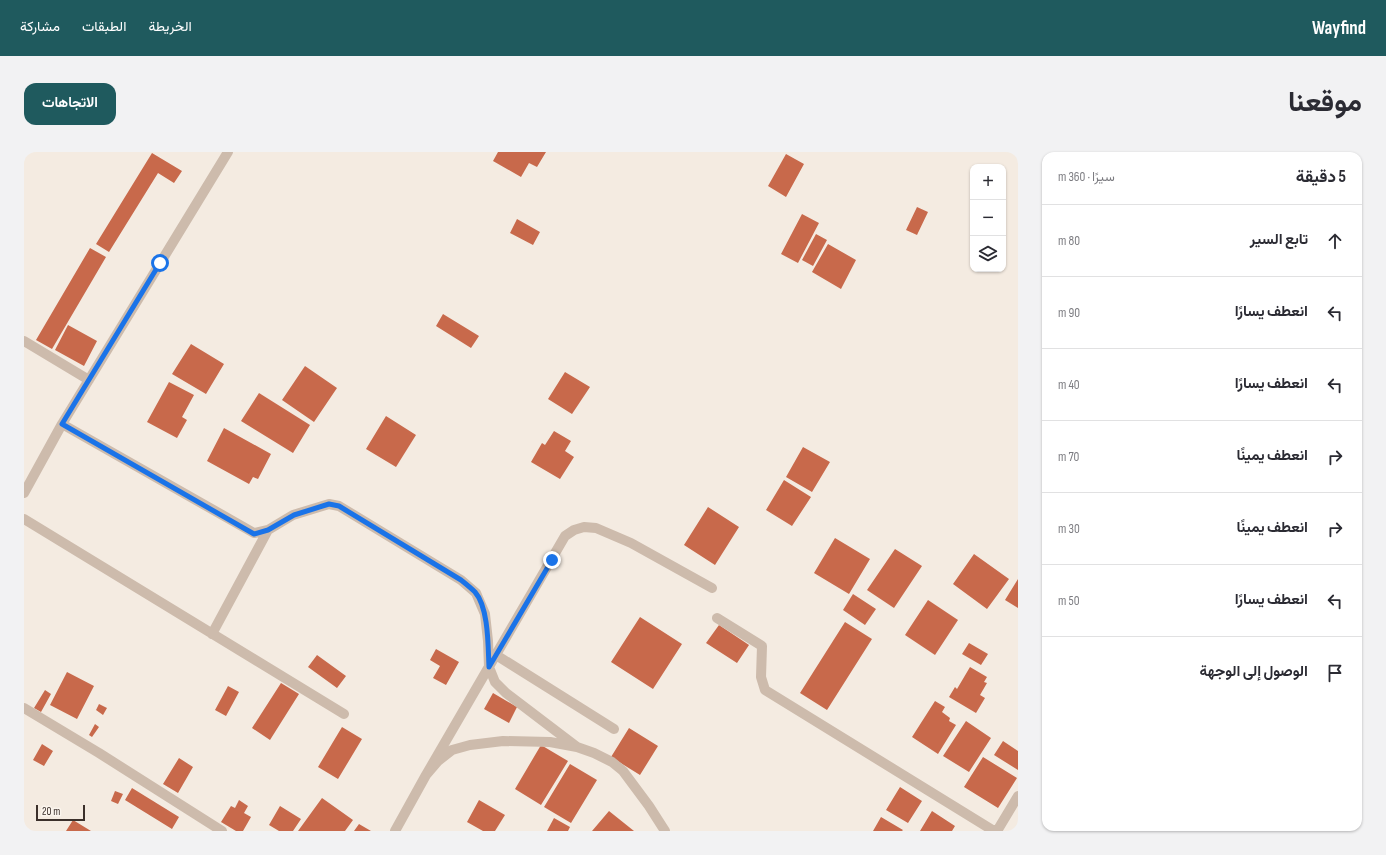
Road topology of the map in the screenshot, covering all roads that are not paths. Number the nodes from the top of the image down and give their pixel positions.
1 (228, 152) edge
2 (24, 341) edge
3 (89, 380) junction
4 (62, 424) junction
5 (24, 492) edge
6 (24, 519) edge
7 (268, 530) junction
8 (712, 588) dead end
9 (717, 618) dead end
10 (212, 634) junction
11 (496, 655) junction
12 (489, 667) junction
13 (24, 708) edge
14 (344, 714) dead end
15 (614, 730) dead end
16 (577, 747) junction
17 (426, 775) junction
18 (1018, 796) edge
19 (222, 831) edge
20 (395, 831) edge
21 (665, 831) edge
22 (994, 831) edge
23 (998, 831) edge

1 - 3 street
2 - 3 street
3 - 4 street
4 - 5 street
4 - 7 street
6 - 10 street
7 - 10 street
7 - 12 street
8 - 11 street
9 - 22 street
10 - 14 street
11 - 12 street
11 - 15 street
12 - 16 street
12 - 17 street
13 - 19 street
16 - 17 street
16 - 21 street
17 - 20 street
18 - 23 street

